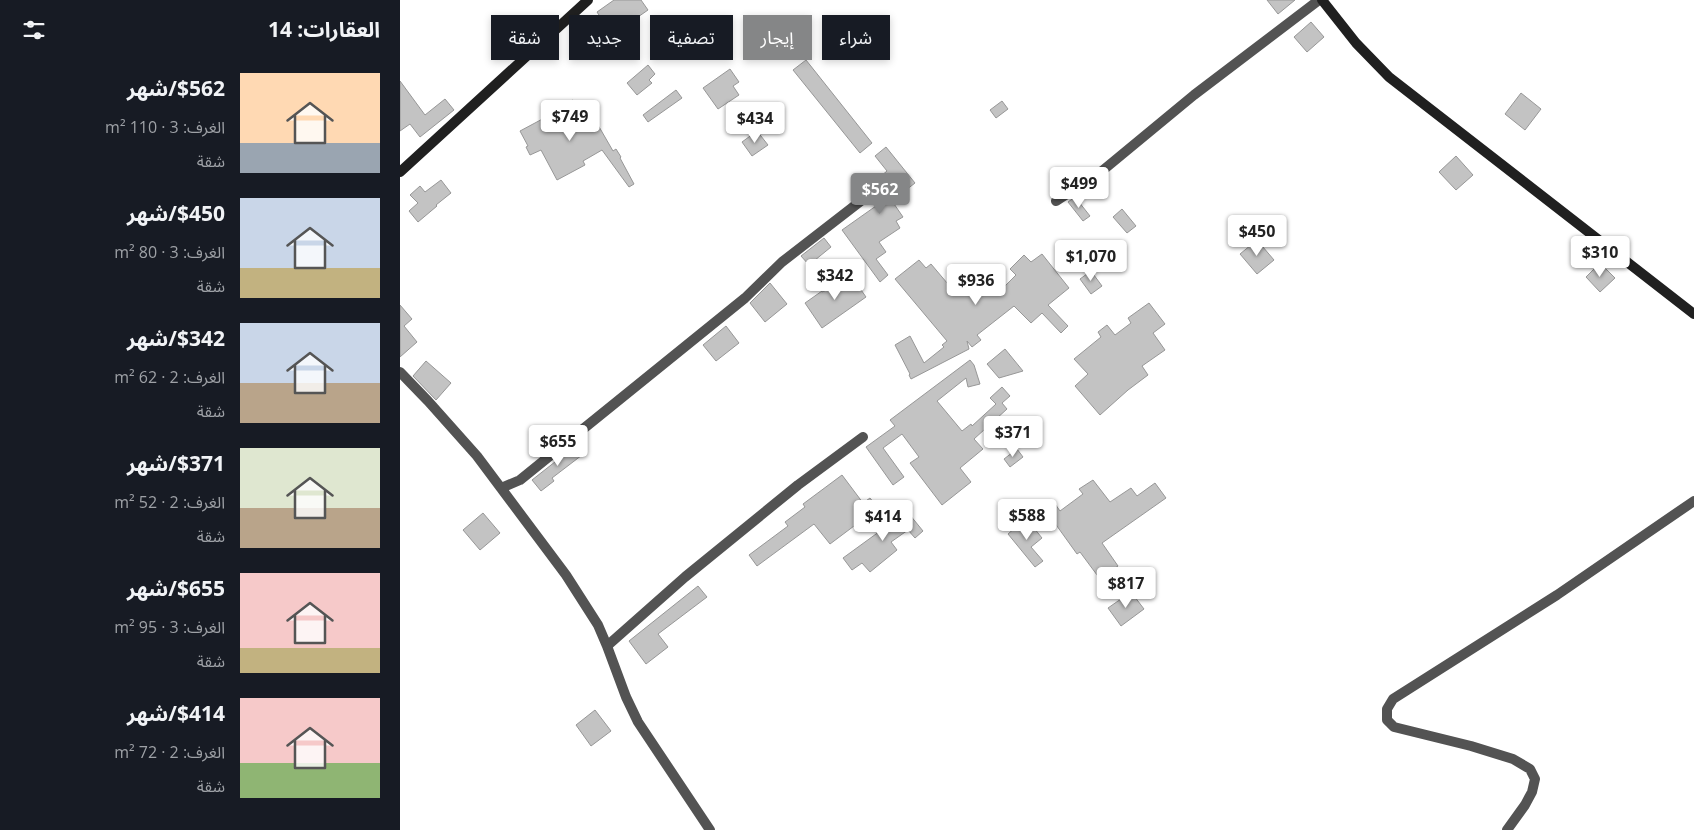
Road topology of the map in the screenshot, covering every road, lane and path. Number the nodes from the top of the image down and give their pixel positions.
1 (588, 0) edge
2 (1321, 0) edge
3 (400, 172) edge
4 (875, 190) dead end
5 (1056, 201) dead end
6 (1694, 314) edge
7 (400, 372) edge
8 (863, 438) dead end
9 (501, 488) junction
10 (1694, 501) edge
11 (608, 646) junction
12 (710, 830) edge
13 (1507, 830) edge

1 - 3 main road
2 - 5 street
2 - 6 main road
4 - 9 street
7 - 9 street
8 - 11 street
9 - 11 street
10 - 13 street
11 - 12 street

